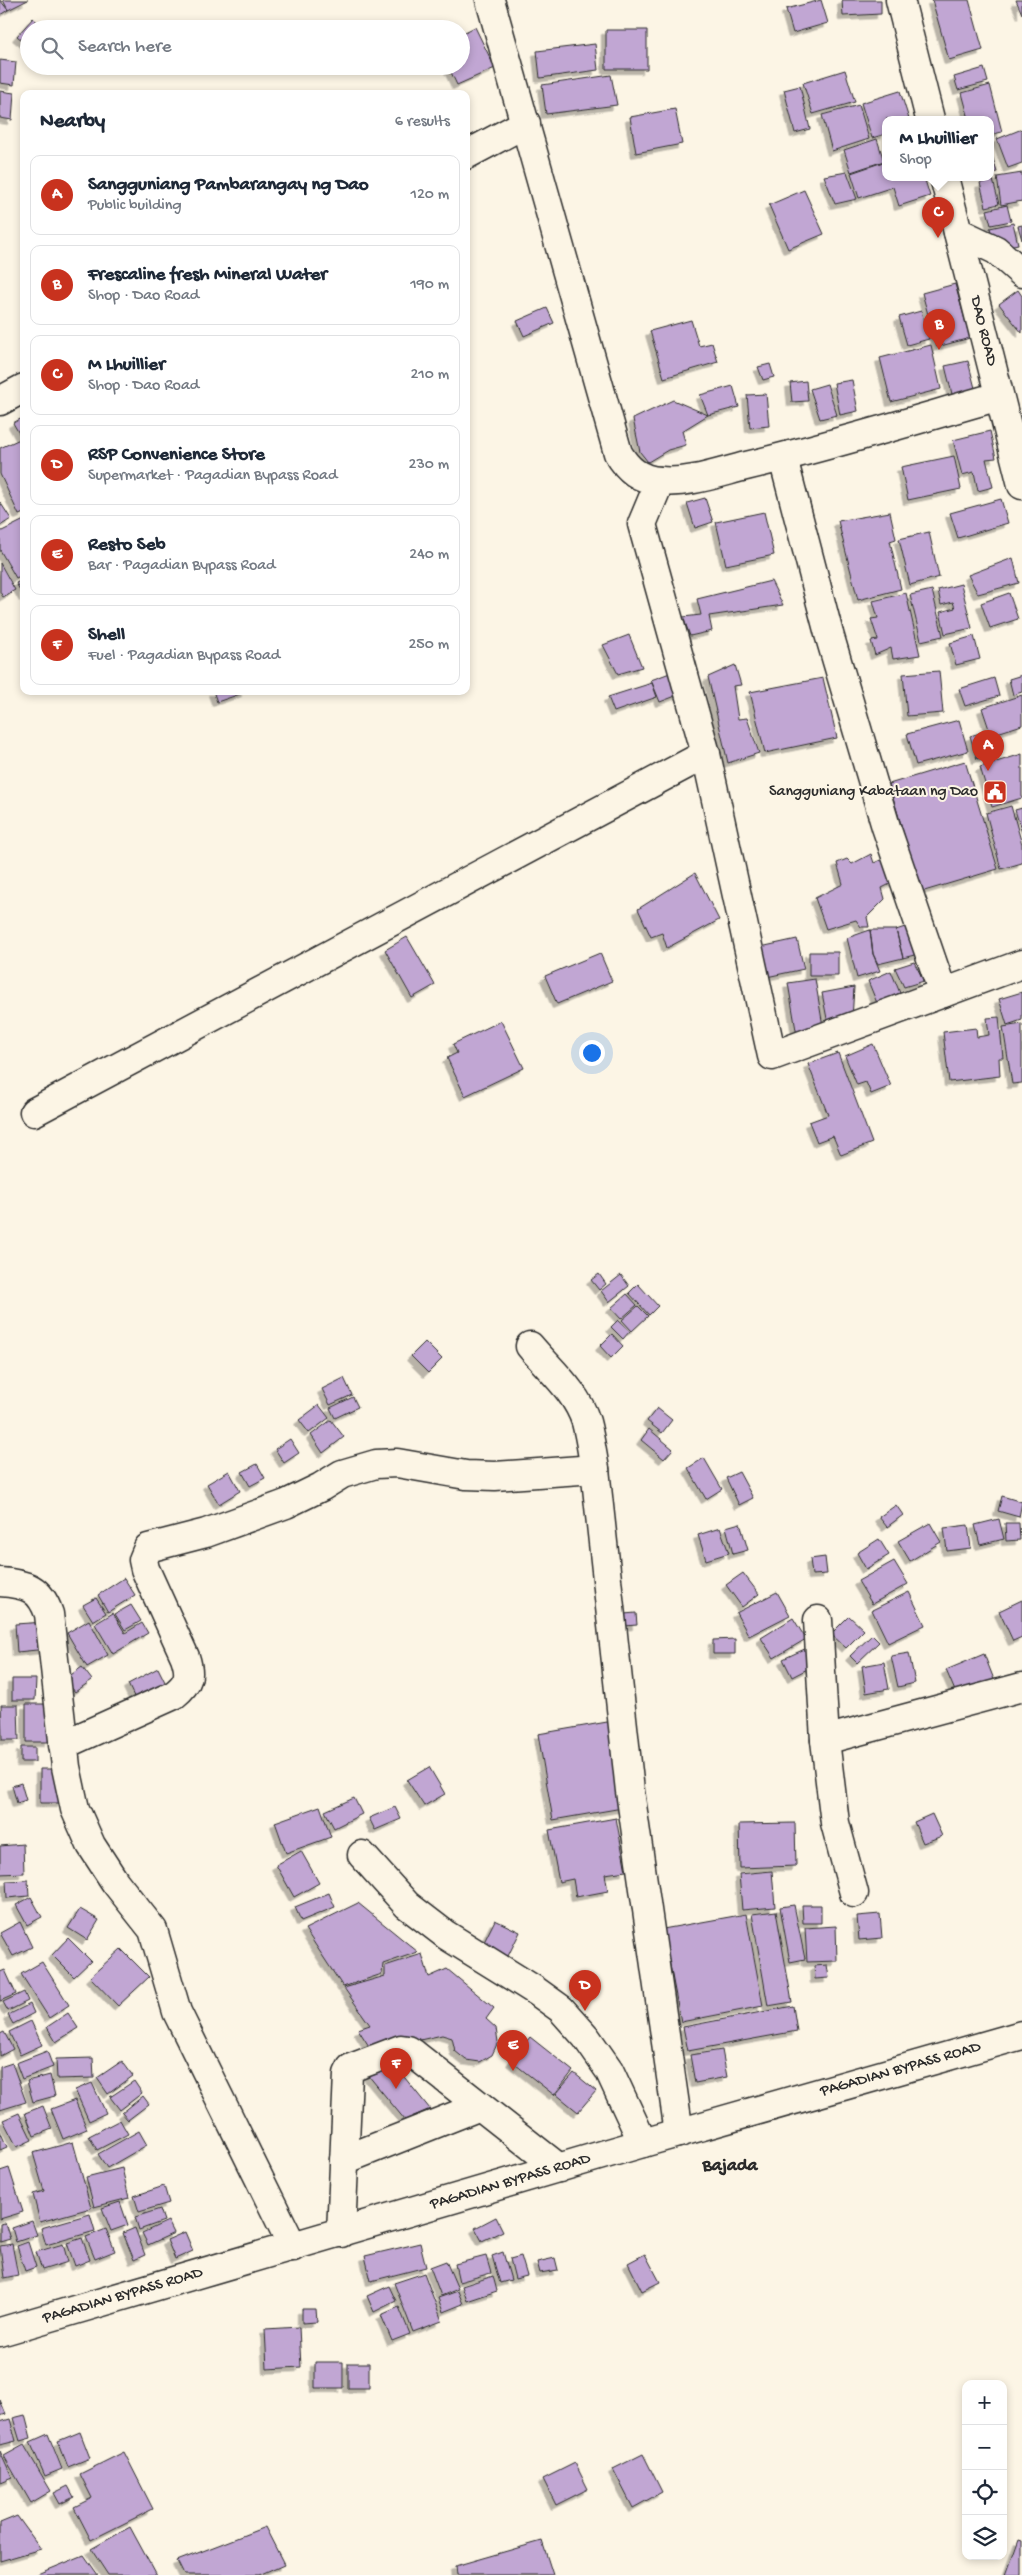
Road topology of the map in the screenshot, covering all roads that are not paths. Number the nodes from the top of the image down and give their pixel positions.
1 (490, 0) edge
2 (900, 0) edge
3 (929, 116) edge
4 (526, 123) junction
5 (470, 153) edge
6 (945, 181) edge
7 (958, 232) junction
8 (1022, 273) edge
9 (20, 390) edge
10 (1000, 396) junction
11 (0, 401) edge
12 (783, 458) junction
13 (660, 481) junction
14 (1022, 485) edge
15 (706, 754) junction
16 (1022, 964) edge
17 (943, 994) junction
18 (34, 1112) dead end
19 (530, 1346) dead end
20 (595, 1469) junction
21 (0, 1582) edge
22 (818, 1620) dead end
23 (1022, 1686) edge
24 (825, 1740) junction
25 (63, 1746) junction
26 (362, 1855) dead end
27 (854, 1892) dead end
28 (1022, 2035) edge
29 (480, 2106) junction
30 (679, 2133) junction
31 (643, 2143) junction
32 (344, 2160) junction
33 (559, 2168) junction
34 (341, 2233) junction
35 (293, 2247) junction
36 (0, 2332) edge

1 - 4 main road
2 - 3 main road
4 - 5 main road
4 - 13 main road
6 - 7 main road, DAO ROAD
7 - 8 main road
7 - 10 main road, DAO ROAD
9 - 11 main road
10 - 12 main road
10 - 14 main road, DAO ROAD
12 - 13 main road
12 - 17 main road
13 - 15 main road
15 - 17 main road
15 - 18 main road
16 - 17 main road
19 - 20 main road
20 - 25 main road
20 - 30 main road
21 - 25 main road
22 - 24 main road
23 - 24 main road
24 - 27 main road
25 - 35 main road
26 - 31 main road
28 - 30 main road, PAGADIAN BYPASS ROAD
29 - 32 main road
29 - 32 main road
29 - 33 main road
30 - 31 main road, PAGADIAN BYPASS ROAD
31 - 33 main road, PAGADIAN BYPASS ROAD
32 - 34 main road
33 - 34 main road, PAGADIAN BYPASS ROAD
34 - 35 main road, PAGADIAN BYPASS ROAD
35 - 36 main road, PAGADIAN BYPASS ROAD

